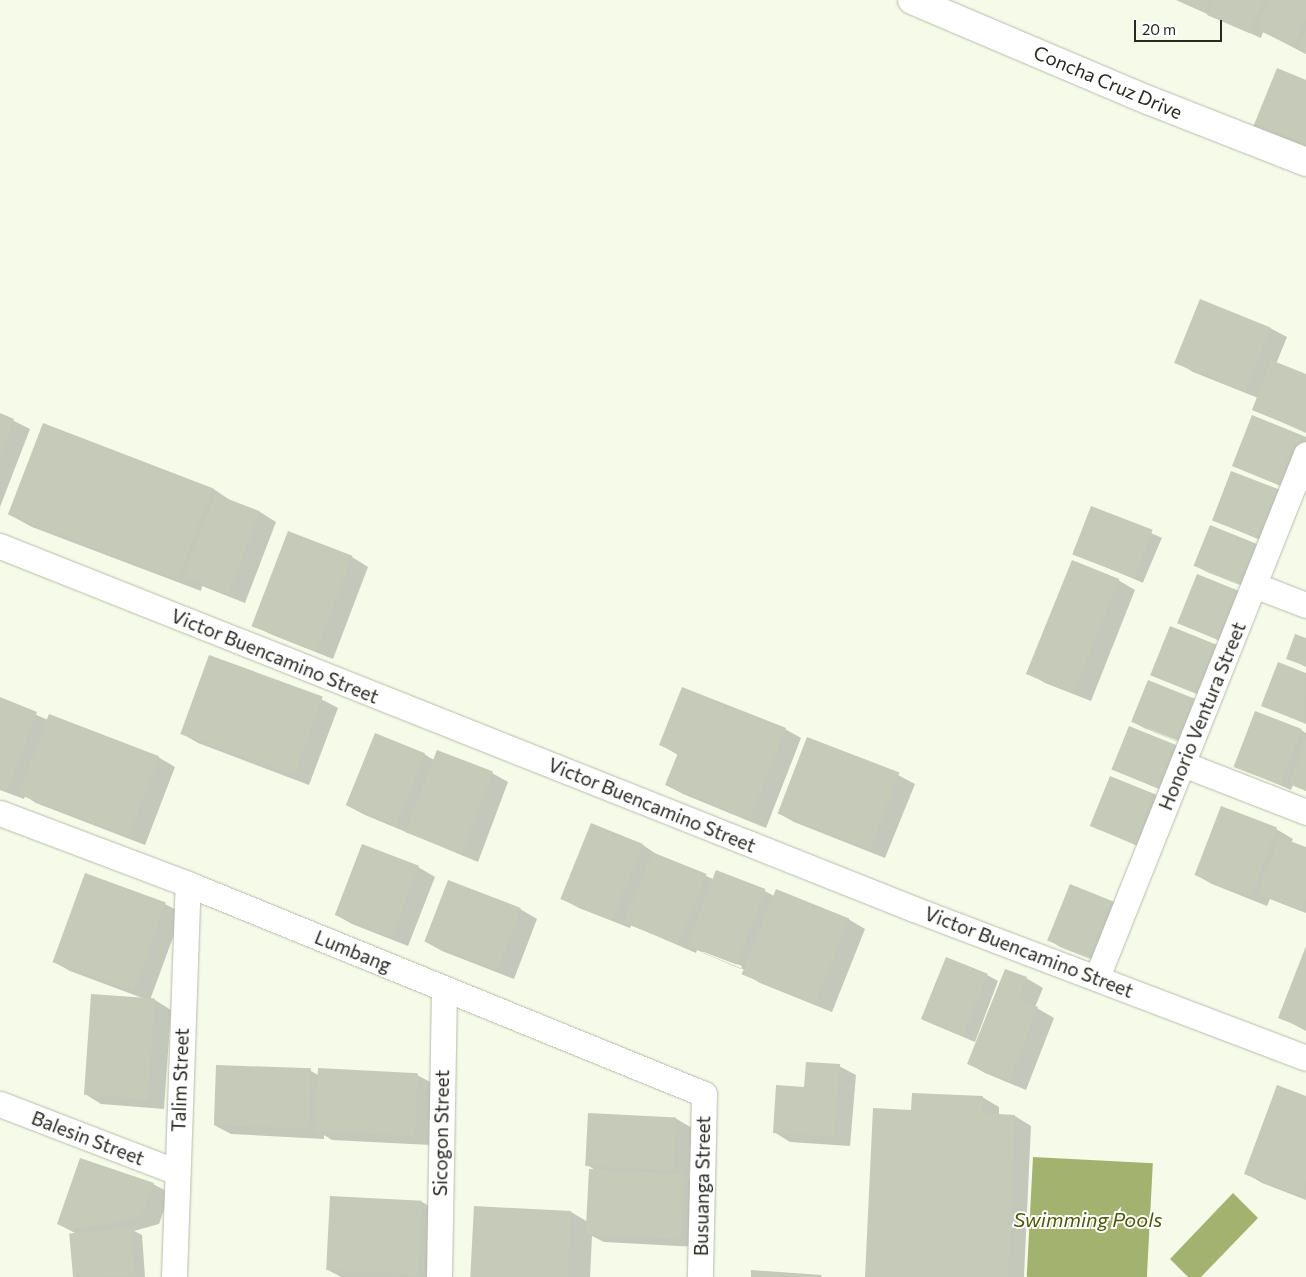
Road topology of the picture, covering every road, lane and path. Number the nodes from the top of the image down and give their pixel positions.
1 (912, 0) edge
2 (1306, 162) edge
3 (1306, 454) edge
4 (0, 546) edge
5 (1254, 585) junction
6 (1306, 605) edge
7 (1183, 764) junction
8 (1306, 812) edge
9 (0, 813) edge
10 (188, 884) junction
11 (1097, 977) junction
12 (444, 989) junction
13 (1306, 1058) edge
14 (704, 1094) joint
15 (0, 1104) edge
16 (177, 1172) junction
17 (174, 1277) edge
18 (439, 1277) edge
19 (700, 1277) edge

1 - 2 street, Concha Cruz Drive
3 - 5 street, Honorio Ventura Street
4 - 11 street, Victor Buencamino Street
5 - 6 street
5 - 7 street, Honorio Ventura Street
7 - 8 street
7 - 11 street, Honorio Ventura Street
9 - 10 street, Lumbang
10 - 12 street, Lumbang
10 - 16 street, Talim Street
11 - 13 street, Victor Buencamino Street
12 - 14 street, Lumbang
12 - 18 street, Sicogon Street
14 - 19 street, Busuanga Street
15 - 16 street, Balesin Street
16 - 17 street, Talim Street

